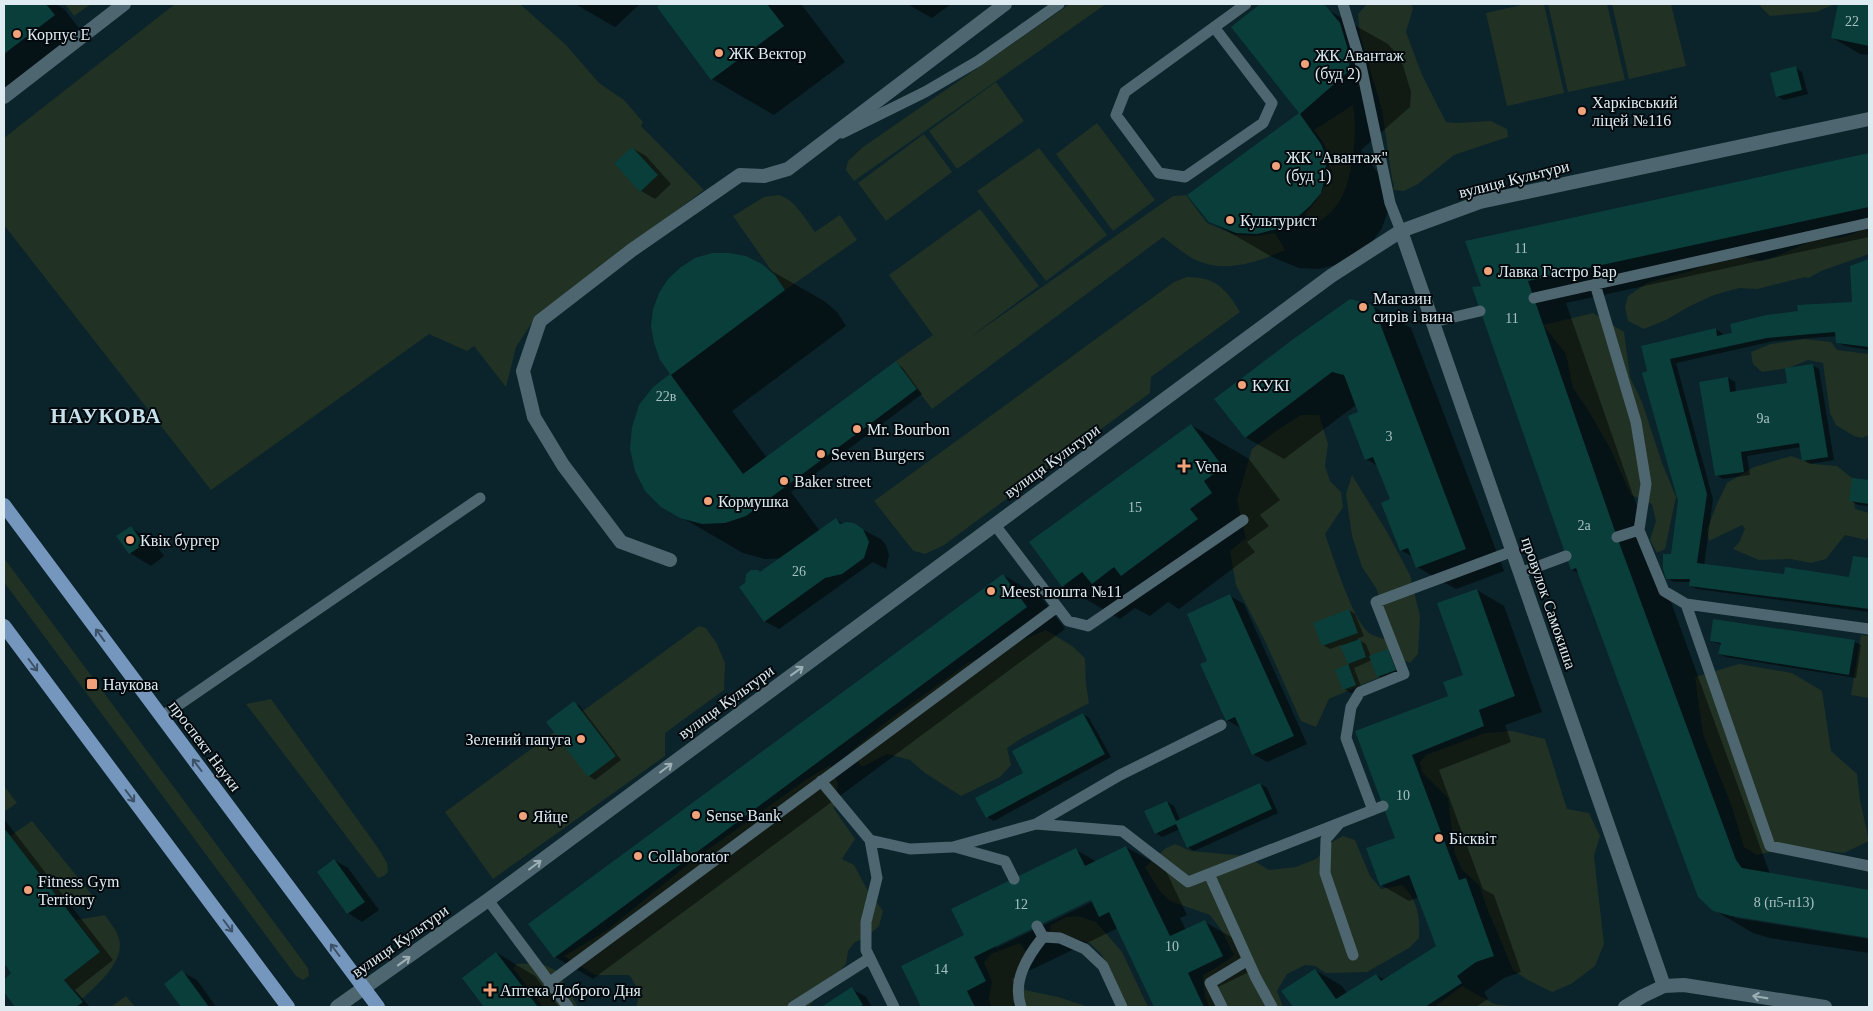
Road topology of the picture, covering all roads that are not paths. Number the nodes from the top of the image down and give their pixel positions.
1 (124, 4) edge
2 (1005, 4) edge
3 (1059, 4) edge
4 (1246, 4) edge
5 (1343, 4) edge
6 (1214, 27) junction
7 (4, 97) edge
8 (1869, 118) edge
9 (829, 139) junction
10 (1869, 223) edge
11 (1402, 232) junction
12 (1595, 284) junction
13 (1534, 298) dead end
14 (1480, 311) dead end
15 (1433, 322) junction
16 (480, 498) dead end
17 (4, 505) edge
18 (1243, 520) dead end
19 (994, 525) junction
20 (1639, 530) junction
21 (1617, 537) dead end
22 (1513, 551) junction
23 (1566, 556) dead end
24 (670, 560) dead end
25 (1520, 573) junction
26 (1686, 604) junction
27 (1057, 607) junction
28 (4, 626) edge
29 (1869, 629) edge
30 (161, 717) junction
31 (1220, 725) dead end
32 (822, 781) junction
33 (1340, 823) junction
34 (1036, 824) junction
35 (870, 840) junction
36 (953, 847) junction
37 (1869, 866) edge
38 (1209, 874) junction
39 (1014, 878) dead end
40 (488, 900) junction
41 (1037, 926) dead end
42 (1042, 937) junction
43 (1353, 955) dead end
44 (870, 958) junction
45 (1248, 960) junction
46 (549, 983) junction
47 (1664, 986) junction
48 (364, 989) junction
49 (288, 1007) edge
50 (338, 1007) edge
51 (378, 1007) edge
52 (568, 1007) edge
53 (793, 1007) edge
54 (894, 1007) edge
55 (1020, 1007) edge
56 (1122, 1007) edge
57 (1222, 1007) edge
58 (1272, 1007) edge
59 (1625, 1007) edge
60 (1825, 1007) edge

1 - 7 street
2 - 9 street
3 - 9 lane
4 - 6 lane
5 - 11 lane
6 - 6 lane
8 - 11 street, вулиця Культури
9 - 24 street
10 - 12 lane
11 - 15 street, провулок Самокиша
11 - 19 street, вулиця Культури
12 - 13 lane
12 - 20 lane
14 - 15 lane
15 - 22 street, провулок Самокиша
16 - 30 lane
30 -> 17 main road, проспект Науки
18 - 27 lane
19 - 27 lane
40 -> 19 street, вулиця Культури
20 - 21 lane
20 - 26 lane
22 - 25 street, провулок Самокиша
22 - 33 lane
23 - 25 lane
25 - 47 street, провулок Самокиша
26 - 29 lane
26 - 37 lane
27 - 32 lane
28 -> 49 main road
48 -> 30 main road, проспект Науки
31 - 34 lane
32 - 35 lane
32 - 46 lane
33 - 38 lane
33 - 43 lane
34 - 36 lane
34 - 38 lane
35 - 36 lane
35 - 44 lane
36 - 39 lane
38 - 45 lane
40 - 46 lane
48 -> 40 street, вулиця Культури
41 - 42 lane
42 - 55 lane
42 - 56 lane
44 - 53 lane
44 - 54 lane
45 - 57 lane
45 - 58 lane
46 - 52 lane
47 - 59 street
60 -> 47 street
48 - 50 street, вулиця Культури
48 - 51 main road, проспект Науки

